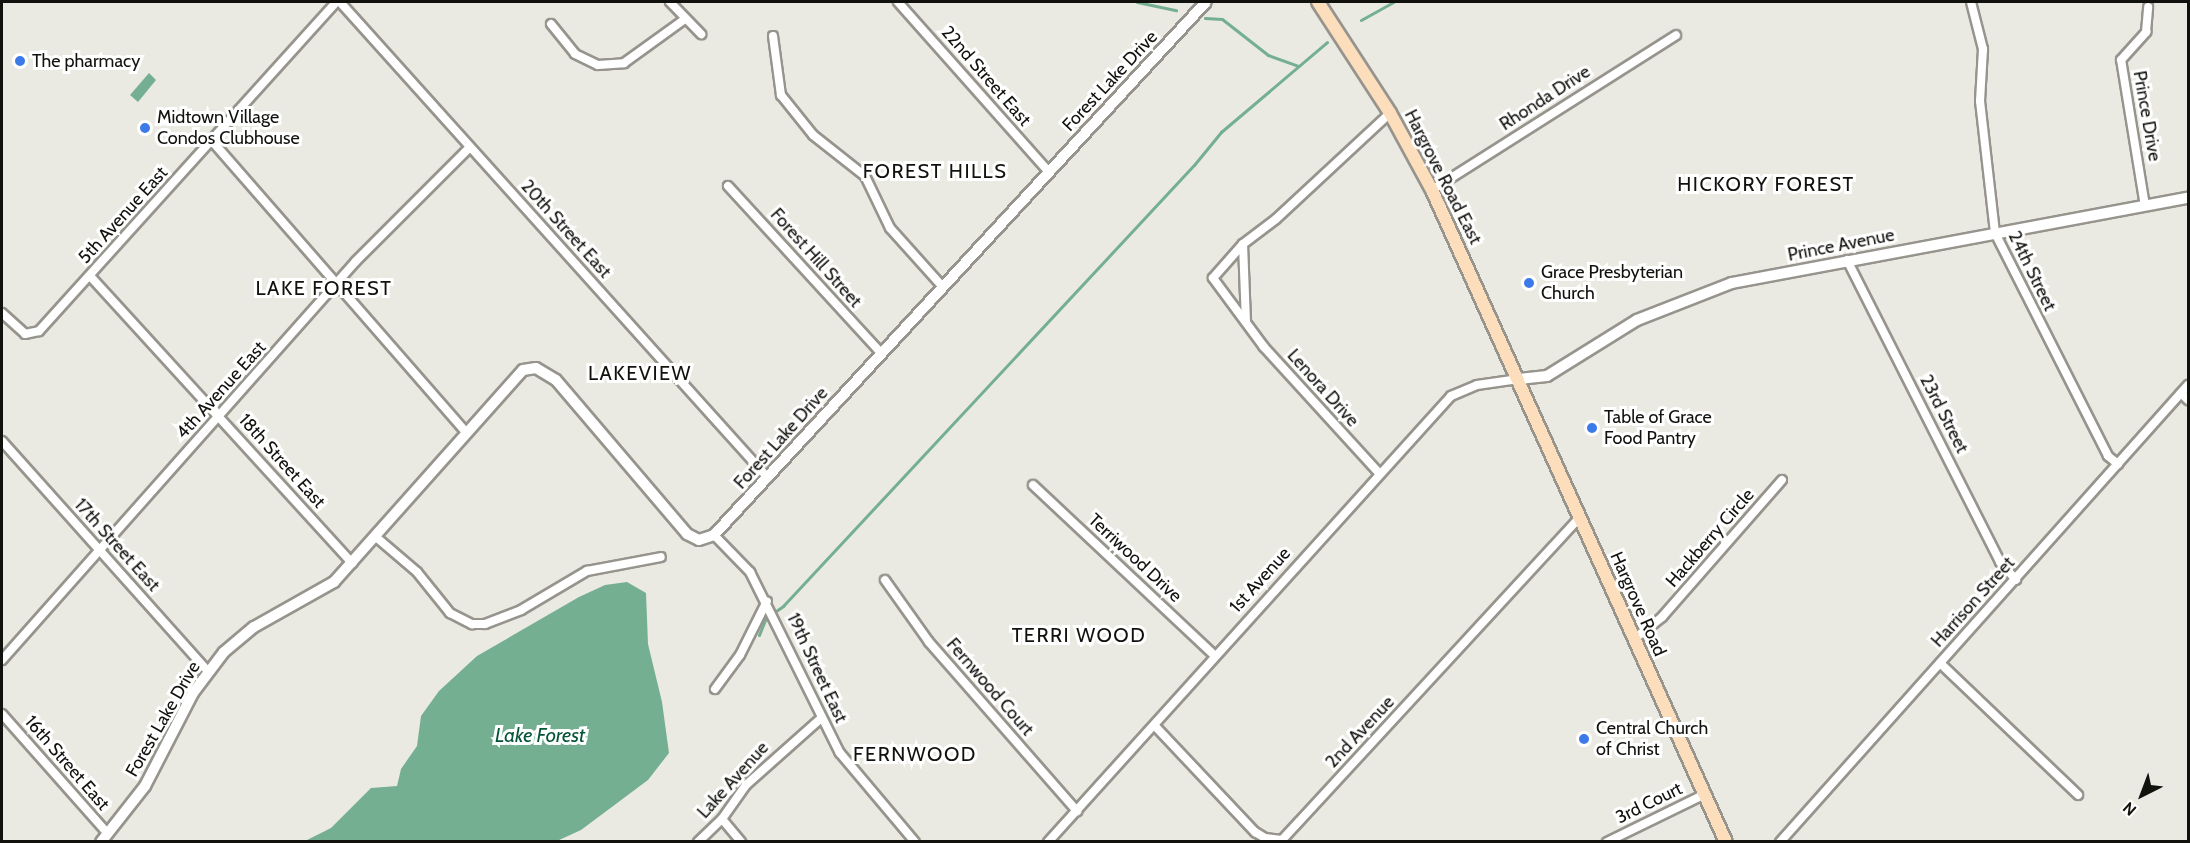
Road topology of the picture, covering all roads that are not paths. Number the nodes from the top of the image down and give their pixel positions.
1 (338, 2) edge
2 (670, 2) edge
3 (898, 2) edge
4 (1206, 2) edge
5 (1317, 2) edge
6 (1971, 2) edge
7 (2148, 7) dead end
8 (685, 19) junction
9 (551, 24) dead end
10 (701, 34) dead end
11 (1676, 35) dead end
12 (773, 36) dead end
13 (1390, 114) junction
14 (212, 141) junction
15 (470, 147) junction
16 (1049, 172) junction
17 (728, 186) dead end
18 (1432, 190) junction
19 (2188, 198) edge
20 (2145, 206) junction
21 (1995, 233) junction
22 (1243, 244) junction
23 (1847, 260) junction
24 (90, 276) junction
25 (337, 283) junction
26 (943, 287) junction
27 (2, 313) edge
28 (1246, 322) junction
29 (880, 352) junction
30 (1519, 379) junction
31 (2188, 385) edge
32 (2181, 393) junction
33 (2188, 400) edge
34 (219, 417) junction
35 (467, 433) junction
36 (2, 441) edge
37 (2118, 464) junction
38 (1379, 473) junction
39 (768, 478) junction
40 (1782, 480) dead end
41 (1033, 485) dead end
42 (1580, 517) junction
43 (714, 535) junction
44 (376, 537) junction
45 (100, 551) junction
46 (661, 557) dead end
47 (352, 563) junction
48 (885, 580) dead end
49 (2016, 580) junction
50 (767, 601) junction
51 (1634, 639) junction
52 (1214, 655) junction
53 (2, 660) edge
54 (1940, 663) junction
55 (208, 671) junction
56 (715, 689) dead end
57 (2, 714) edge
58 (820, 719) junction
59 (1155, 726) junction
60 (1705, 794) junction
61 (2078, 795) dead end
62 (1077, 811) junction
63 (722, 819) junction
64 (104, 838) edge
65 (698, 842) edge
66 (741, 842) edge
67 (915, 842) edge
68 (1048, 842) edge
69 (1607, 842) edge
70 (1726, 842) edge
71 (1780, 842) edge

1 - 14 street, 5th Avenue East
1 - 15 street, 20th Street East
2 - 8 street
3 - 16 street, 22nd Street East
4 - 16 street, Forest Lake Drive
5 - 13 main road, Hargrove Road East
6 - 21 street, 24th Street
7 - 20 street, Prince Drive
8 - 9 street
8 - 10 street
11 - 18 street, Rhonda Drive
12 - 26 street
13 - 18 main road, Hargrove Road East
13 - 22 street, Lenora Drive
14 - 24 street, 5th Avenue East
14 - 25 street
15 - 25 street, 4th Avenue East
15 - 39 street, 20th Street East
16 - 26 street, Forest Lake Drive
17 - 29 street, Forest Hill Street
18 - 30 main road, Hargrove Road East
19 - 20 street, Prince Avenue
20 - 21 street, Prince Avenue
21 - 23 street, Prince Avenue
21 - 37 street, 24th Street
22 - 28 street
22 - 28 street, Lenora Drive
23 - 30 street, Prince Avenue
23 - 49 street, 23rd Street
24 - 27 street, 5th Avenue East
24 - 34 street, 18th Street East
25 - 34 street, 4th Avenue East
25 - 35 street
26 - 29 street, Forest Lake Drive
28 - 38 street, Lenora Drive
29 - 39 street, Forest Lake Drive
30 - 38 street, 1st Avenue
30 - 42 main road, Hargrove Road
31 - 32 street, Harrison Street
32 - 33 street
32 - 37 street, Harrison Street
34 - 45 street, 4th Avenue East
34 - 47 street, 18th Street East
35 - 43 street, Forest Lake Drive
35 - 44 street, Forest Lake Drive
36 - 45 street, 17th Street East
37 - 49 street, Harrison Street
38 - 52 street, 1st Avenue
39 - 43 street, Forest Lake Drive
40 - 51 street, Hackberry Circle
41 - 52 street, Terriwood Drive
42 - 51 main road, Hargrove Road
42 - 59 street, 2nd Avenue
43 - 50 street, 19th Street East
44 - 46 street
44 - 47 street, Forest Lake Drive
45 - 53 street, 4th Avenue East
45 - 55 street, 17th Street East
47 - 55 street, Forest Lake Drive
48 - 62 street, Fernwood Court
49 - 54 street, Harrison Street
50 - 56 street
50 - 58 street, 19th Street East
51 - 60 main road, Hargrove Road
52 - 59 street, 1st Avenue
54 - 61 street
54 - 71 street, Harrison Street
55 - 64 street, Forest Lake Drive
57 - 64 street, 16th Street East
58 - 63 street, Lake Avenue
58 - 67 street, 19th Street East
59 - 62 street, 1st Avenue
60 - 69 street, 3rd Court
60 - 70 main road, Hargrove Road
62 - 68 street, 1st Avenue
63 - 65 street, Lake Avenue
63 - 66 street

